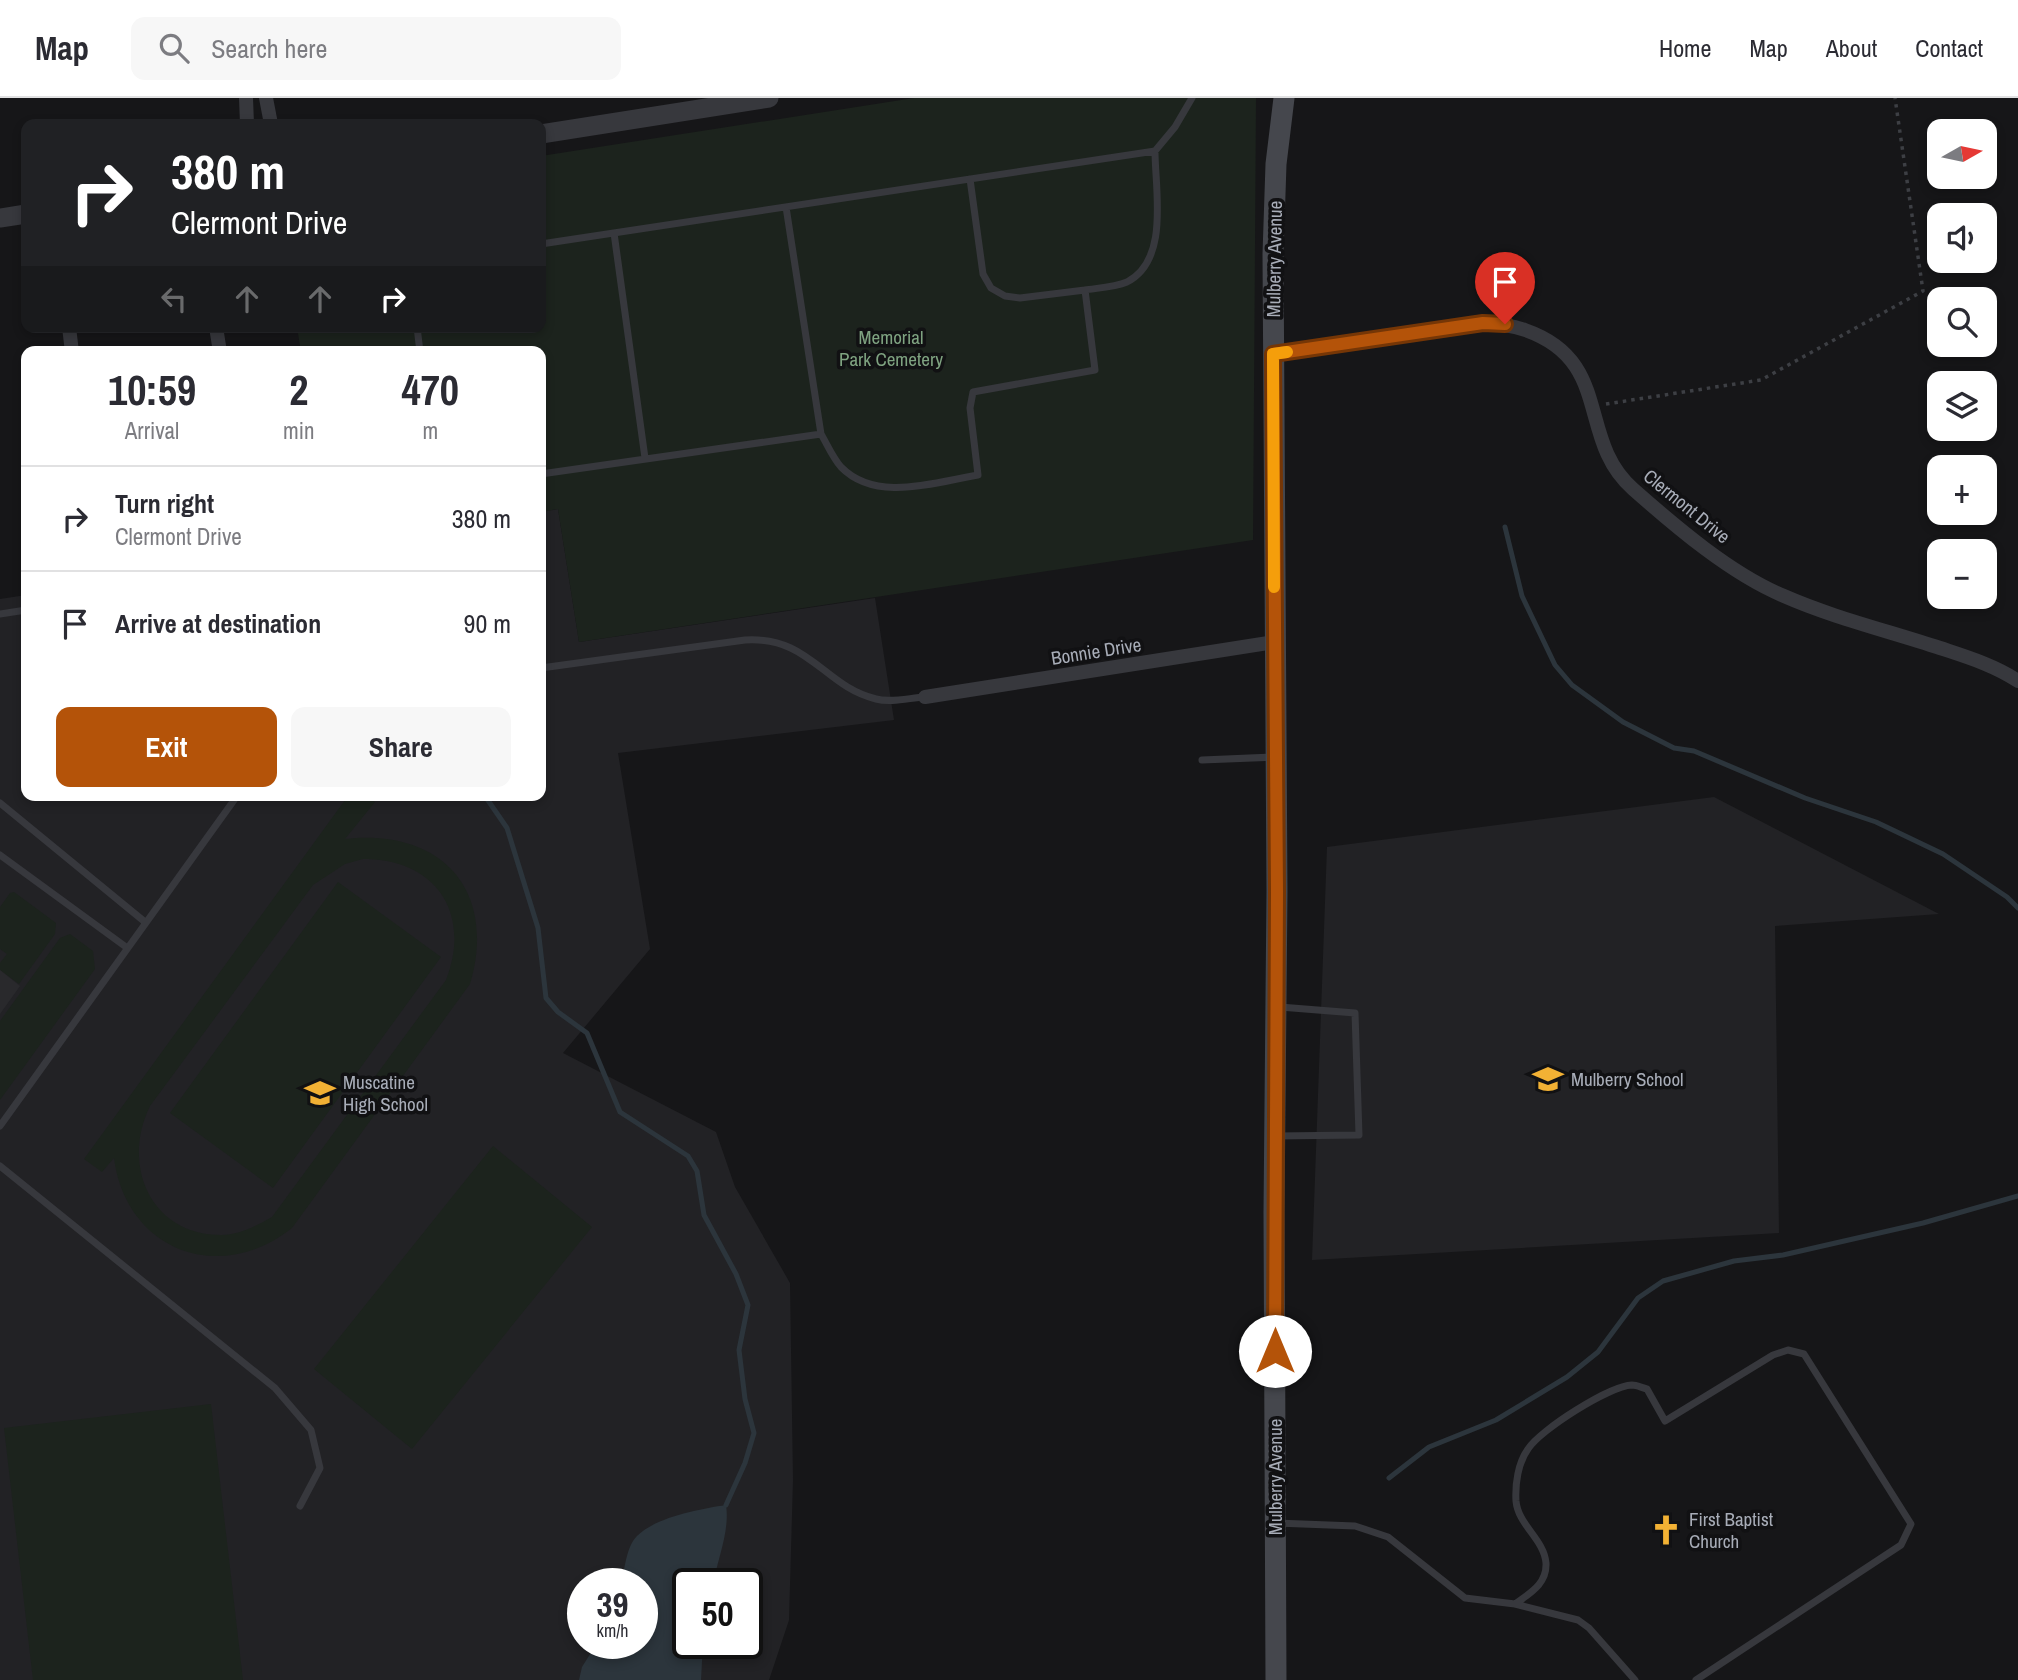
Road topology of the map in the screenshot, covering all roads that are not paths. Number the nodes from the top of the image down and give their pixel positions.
1 (246, 98) edge
2 (266, 98) edge
3 (769, 98) edge
4 (1192, 98) edge
5 (1284, 98) edge
6 (247, 119) edge
7 (270, 119) edge
8 (546, 133) edge
9 (1155, 151) junction
10 (970, 179) junction
11 (786, 207) junction
12 (21, 215) edge
13 (0, 218) edge
14 (614, 233) junction
15 (546, 243) edge
16 (1085, 290) junction
17 (1273, 354) junction
18 (821, 434) junction
19 (645, 458) junction
20 (546, 473) edge
21 (21, 611) edge
22 (0, 614) edge
23 (1274, 642) junction
24 (546, 667) edge
25 (2018, 681) edge
26 (925, 697) joint
27 (1276, 757) junction
28 (1202, 760) dead end
29 (233, 801) edge
30 (0, 803) edge
31 (0, 855) edge
32 (145, 922) junction
33 (126, 947) junction
34 (1276, 1006) junction
35 (0, 1126) edge
36 (1275, 1136) junction
37 (0, 1166) edge
38 (300, 1506) dead end
39 (1276, 1523) junction
40 (1515, 1604) junction
41 (1276, 1680) edge
42 (1635, 1680) edge
43 (1696, 1680) edge

1 - 6 street
2 - 7 street
3 - 8 street
4 - 9 lane
5 - 17 main road, Mulberry Avenue
9 - 10 lane
9 - 16 lane
10 - 11 lane
10 - 16 lane
11 - 14 lane
11 - 18 lane
12 - 13 street
14 - 15 lane
14 - 19 lane
16 - 18 lane
17 - 23 main road, Mulberry Avenue
17 - 25 street, Clermont Drive
18 - 19 lane
19 - 20 lane
21 - 22 lane
23 - 26 street, Bonnie Drive
23 - 27 main road, Mulberry Avenue
24 - 26 lane
27 - 28 lane
27 - 34 main road, Mulberry Avenue
29 - 32 lane
30 - 32 lane
31 - 33 lane
32 - 33 lane
33 - 35 lane
34 - 36 main road, Mulberry Avenue
34 - 36 lane
36 - 39 main road, Mulberry Avenue
37 - 38 lane
39 - 40 lane
39 - 41 main road, Mulberry Avenue
40 - 42 lane
40 - 43 lane

